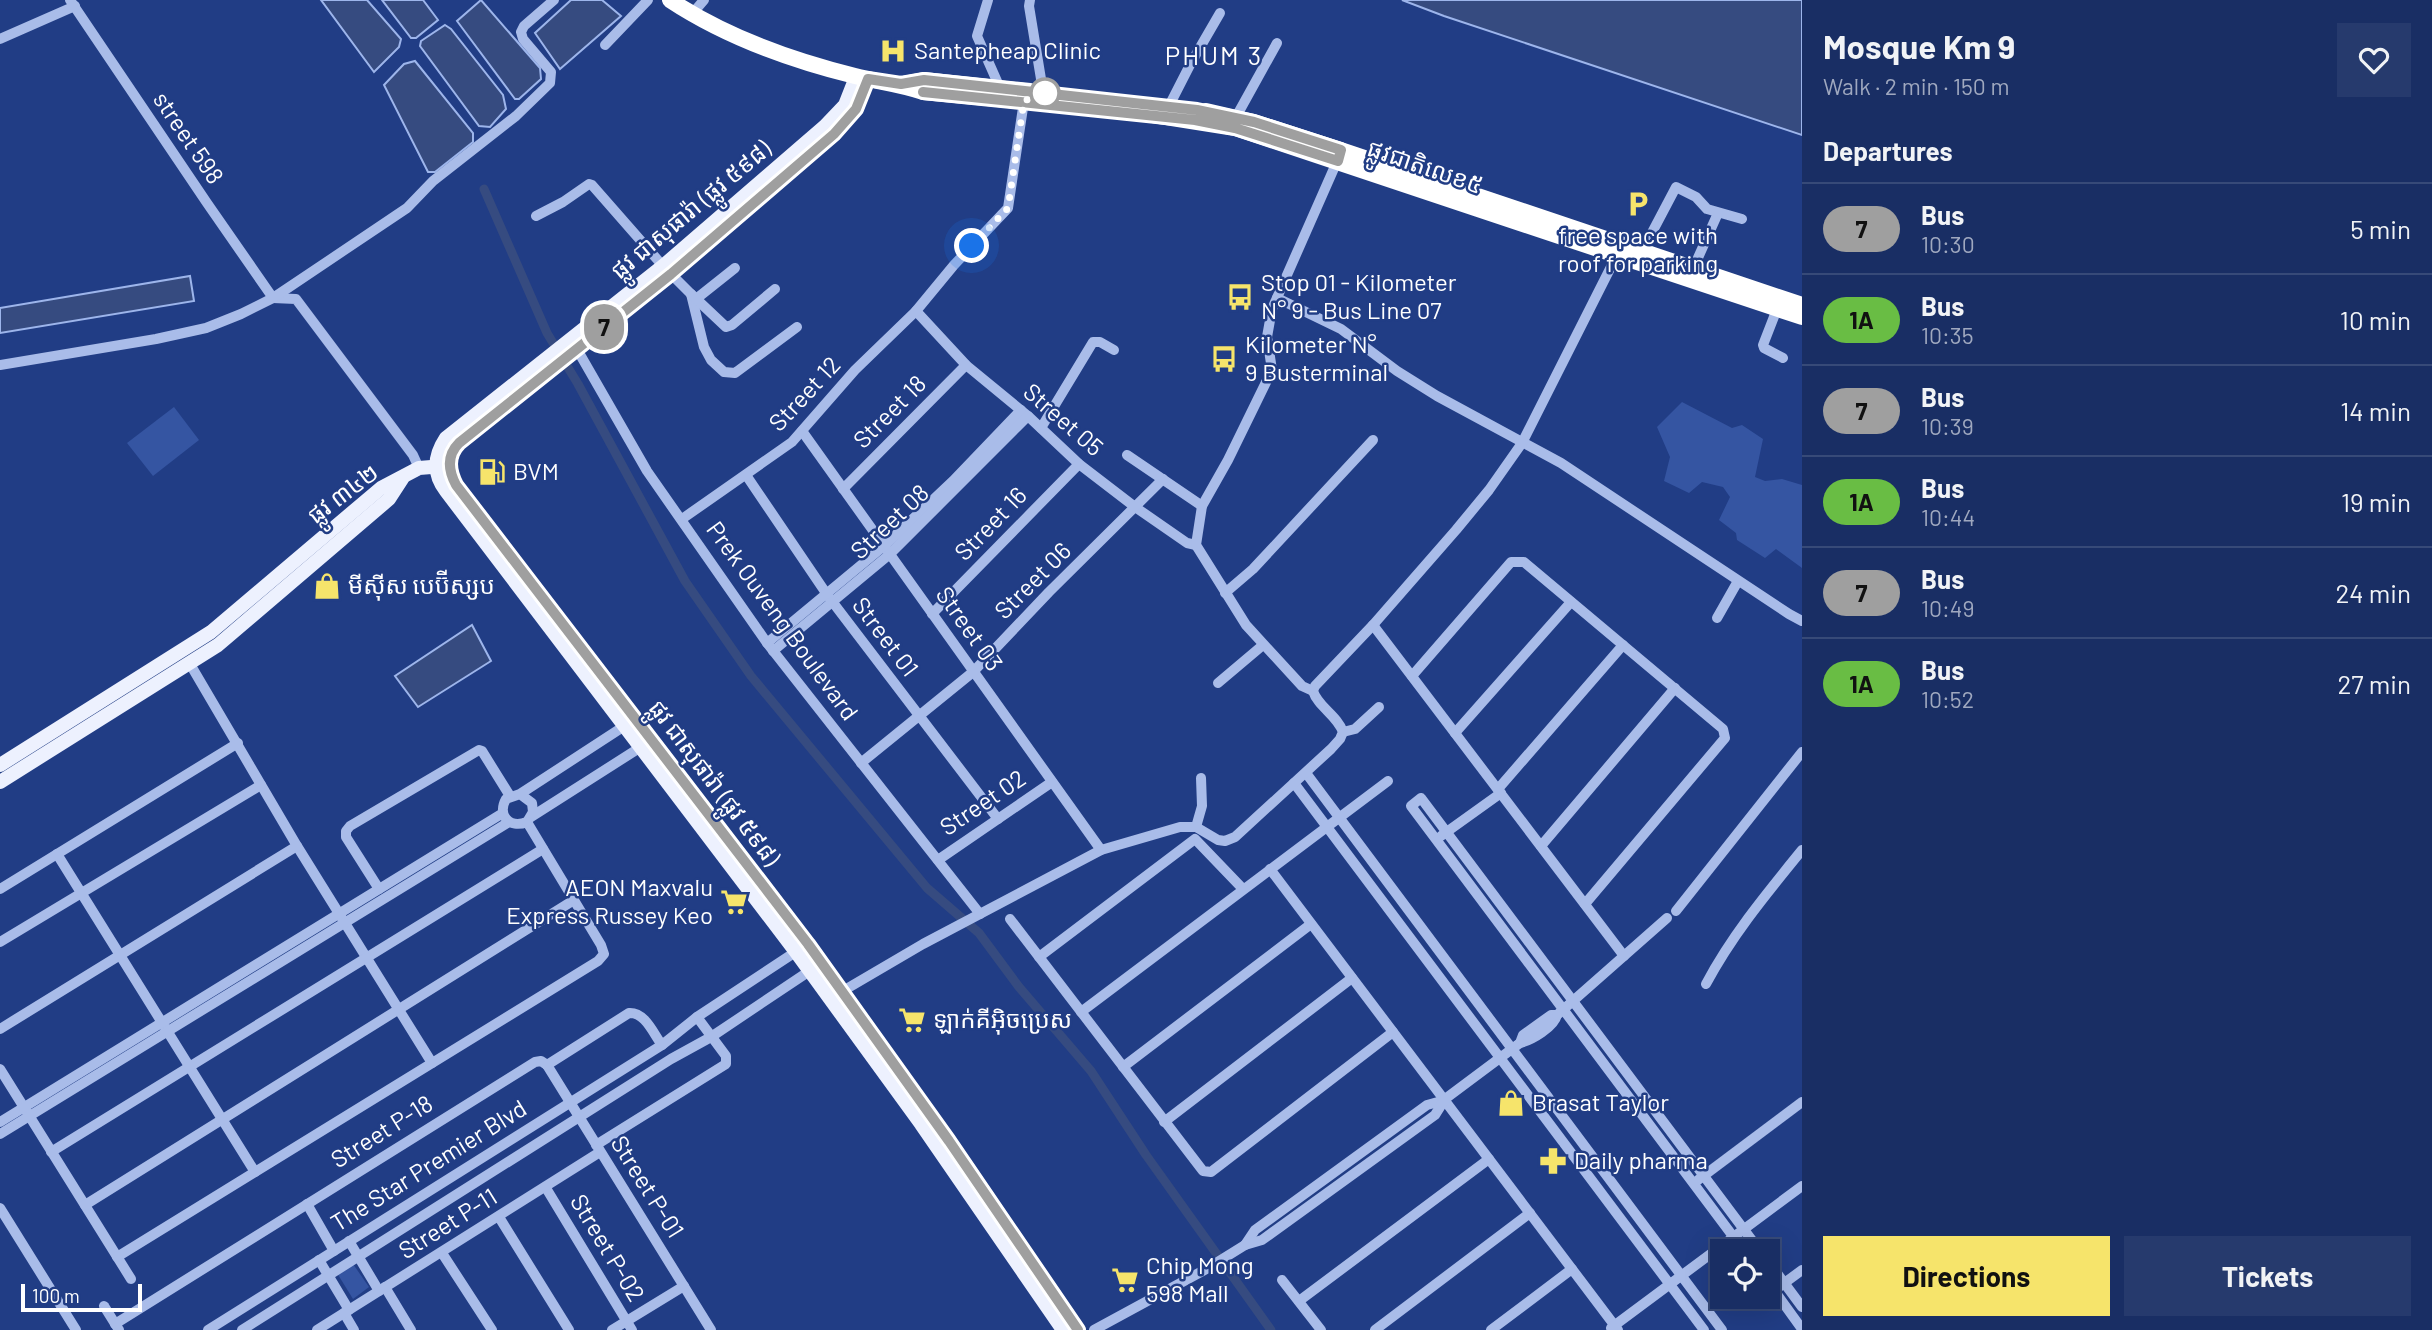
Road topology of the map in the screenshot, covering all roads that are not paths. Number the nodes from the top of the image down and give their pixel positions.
1 (554, 0) edge
2 (648, 0) edge
3 (670, 0) edge
4 (704, 0) edge
5 (988, 0) edge
6 (1030, 0) edge
7 (73, 3) edge
8 (690, 13) junction
9 (1220, 13) dead end
10 (0, 39) edge
11 (1277, 43) dead end
12 (605, 45) dead end
13 (862, 78) junction
14 (901, 84) junction
15 (1000, 88) junction
16 (1040, 92) junction
17 (1024, 101) junction
18 (1169, 106) junction
19 (1196, 115) junction
20 (1236, 117) junction
21 (1339, 156) junction
22 (1718, 213) junction
23 (536, 216) dead end
24 (1742, 219) dead end
25 (1619, 251) junction
26 (1644, 253) junction
27 (735, 268) dead end
28 (1693, 269) junction
29 (667, 270) junction
30 (775, 289) dead end
31 (694, 296) junction
32 (273, 298) junction
33 (1277, 298) junction
34 (1802, 305) edge
35 (1777, 309) junction
36 (916, 311) junction
37 (1802, 317) edge
38 (797, 327) dead end
39 (572, 346) junction
40 (1114, 350) dead end
41 (1783, 358) dead end
42 (0, 365) edge
43 (965, 365) junction
44 (1025, 413) junction
45 (1041, 428) junction
46 (803, 431) junction
47 (1373, 440) dead end
48 (1522, 443) junction
49 (1127, 455) dead end
50 (1079, 464) junction
51 (443, 466) junction
52 (419, 468) junction
53 (746, 475) junction
54 (403, 478) junction
55 (1163, 479) junction
56 (844, 489) junction
57 (1202, 506) junction
58 (1135, 508) junction
59 (681, 519) junction
60 (1196, 545) junction
61 (887, 550) junction
62 (1738, 581) junction
63 (1226, 593) junction
64 (830, 598) junction
65 (1571, 602) junction
66 (932, 614) junction
67 (1717, 618) dead end
68 (1802, 621) edge
69 (1373, 625) junction
70 (1623, 645) junction
71 (1263, 646) junction
72 (770, 647) junction
73 (190, 664) junction
74 (974, 672) junction
75 (1412, 676) junction
76 (1218, 682) dead end
77 (1675, 688) junction
78 (1313, 691) junction
79 (1380, 707) dead end
80 (919, 716) junction
81 (631, 721) junction
82 (1343, 732) junction
83 (1455, 733) junction
84 (238, 743) junction
85 (647, 743) junction
86 (1802, 753) edge
87 (862, 762) junction
88 (0, 765) edge
89 (1306, 773) junction
90 (1201, 778) dead end
91 (1388, 781) dead end
92 (0, 782) edge
93 (1052, 782) junction
94 (1294, 783) junction
95 (261, 785) junction
96 (1499, 791) junction
97 (515, 795) junction
98 (1338, 816) junction
99 (505, 818) junction
100 (998, 819) junction
101 (529, 820) junction
102 (1326, 825) junction
103 (1196, 827) junction
104 (1446, 833) junction
105 (1436, 840) junction
106 (297, 846) junction
107 (1541, 846) junction
108 (543, 849) junction
109 (1802, 849) edge
110 (1101, 850) junction
111 (58, 854) junction
112 (938, 860) junction
113 (1270, 869) junction
114 (379, 889) junction
115 (1243, 889) junction
116 (0, 890) edge
117 (82, 893) junction
118 (574, 900) junction
119 (1585, 904) junction
120 (978, 915) junction
121 (342, 918) junction
122 (1511, 918) junction
123 (1010, 919) dead end
124 (1311, 924) junction
125 (1500, 925) junction
126 (1423, 929) junction
127 (1411, 939) junction
128 (0, 942) edge
129 (802, 948) junction
130 (119, 954) junction
131 (1624, 956) junction
132 (1039, 957) junction
133 (367, 958) junction
134 (774, 966) junction
135 (816, 967) junction
136 (1352, 978) junction
137 (1706, 984) dead end
138 (788, 986) junction
139 (836, 995) junction
140 (1573, 1001) junction
141 (1480, 1007) junction
142 (399, 1009) junction
143 (1081, 1012) junction
144 (1560, 1012) junction
145 (1469, 1016) junction
146 (696, 1017) junction
147 (165, 1027) junction
148 (0, 1029) edge
149 (1393, 1032) junction
150 (713, 1039) junction
151 (662, 1045) junction
152 (1516, 1046) junction
153 (1500, 1058) junction
154 (432, 1063) junction
155 (547, 1065) junction
156 (190, 1067) junction
157 (1123, 1067) junction
158 (0, 1069) edge
159 (1540, 1086) junction
160 (1639, 1089) junction
161 (1528, 1095) junction
162 (1628, 1096) junction
163 (1445, 1100) junction
164 (1802, 1101) edge
165 (570, 1102) junction
166 (27, 1112) junction
167 (921, 1113) junction
168 (579, 1117) junction
169 (223, 1121) junction
170 (0, 1122) edge
171 (1164, 1122) junction
172 (0, 1134) edge
173 (598, 1149) junction
174 (51, 1152) junction
175 (1489, 1159) junction
176 (1594, 1159) junction
177 (1582, 1167) junction
178 (255, 1172) junction
179 (1330, 1176) junction
180 (1704, 1176) junction
181 (1693, 1183) junction
182 (1337, 1185) junction
183 (1802, 1186) edge
184 (546, 1188) junction
185 (307, 1203) junction
186 (85, 1205) junction
187 (0, 1208) edge
188 (1281, 1211) junction
189 (1530, 1213) junction
190 (499, 1217) junction
191 (1289, 1221) junction
192 (1744, 1229) junction
193 (1651, 1235) junction
194 (1733, 1237) junction
195 (1751, 1239) edge
196 (349, 1241) junction
197 (1640, 1244) junction
198 (1245, 1245) junction
199 (334, 1251) junction
200 (442, 1253) junction
201 (117, 1257) junction
202 (358, 1257) junction
203 (319, 1260) junction
204 (1572, 1269) junction
205 (1802, 1270) edge
206 (1681, 1275) junction
207 (328, 1276) junction
208 (1780, 1278) edge
209 (131, 1279) dead end
210 (1282, 1280) dead end
211 (1784, 1283) junction
212 (1670, 1284) junction
213 (1780, 1284) edge
214 (684, 1286) junction
215 (382, 1289) junction
216 (1780, 1299) edge
217 (1299, 1301) junction
218 (104, 1306) dead end
219 (1802, 1307) edge
220 (1708, 1311) junction
221 (346, 1312) junction
222 (1696, 1319) junction
223 (629, 1326) edge
224 (117, 1327) edge
225 (1802, 1328) edge
226 (72, 1329) edge
227 (1614, 1329) edge
228 (208, 1330) edge
229 (243, 1330) edge
230 (317, 1330) edge
231 (354, 1330) edge
232 (411, 1330) edge
233 (492, 1330) edge
234 (569, 1330) edge
235 (612, 1330) edge
236 (711, 1330) edge
237 (1062, 1330) edge
238 (1078, 1330) edge
239 (1094, 1330) edge
240 (1321, 1330) edge
241 (1375, 1330) edge
242 (1491, 1330) edge
243 (1704, 1330) edge
244 (1721, 1330) edge

1 - 32 street
2 - 12 street
3 - 8 highway, ផ្លូវជាតិលេខ៥
4 - 8 street
5 - 15 street
6 - 16 street
7 - 10 street
7 - 32 street, street 598
8 - 13 highway, ផ្លូវជាតិលេខ៥
9 - 18 street
11 - 20 street
13 - 14 highway, ផ្លូវជាតិលេខ៥
13 - 29 main road, ផ្លូវ ជាសុផារ៉ា (ផ្លូវ ៥៩៨)
14 - 15 highway, ផ្លូវជាតិលេខ៥
14 - 17 highway, ផ្លូវជាតិលេខ៥
15 - 16 highway, ផ្លូវជាតិលេខ៥
16 - 18 highway, ផ្លូវជាតិលេខ៥
17 - 19 highway, ផ្លូវជាតិលេខ៥
17 - 36 street, Street 12
18 - 19 highway, ផ្លូវជាតិលេខ៥
19 - 20 highway, ផ្លូវជាតិលេខ៥
19 - 21 highway, ផ្លូវជាតិលេខ៥
20 - 21 highway, ផ្លូវជាតិលេខ៥
21 - 25 highway, ផ្លូវជាតិលេខ៥
21 - 33 street
22 - 24 street
22 - 26 street
22 - 28 street
23 - 29 street
25 - 26 highway, ផ្លូវជាតិលេខ៥
25 - 35 highway, ផ្លូវជាតិលេខ៥
25 - 48 street
26 - 28 highway, ផ្លូវជាតិលេខ៥
27 - 31 street
28 - 34 highway, ផ្លូវជាតិលេខ៥
29 - 31 street
29 - 39 main road, ផ្លូវ ជាសុផារ៉ា (ផ្លូវ ៥៩៨)
30 - 31 street
31 - 38 street
32 - 42 street
32 - 52 street
33 - 48 street
33 - 57 street
35 - 37 highway, ផ្លូវជាតិលេខ៥
35 - 41 street
36 - 43 street, Street 05
36 - 46 street, Street 12
39 - 51 main road, ផ្លូវ ជាសុផារ៉ា (ផ្លូវ ៥៩៨)
39 - 59 street, Prek Ouveng Boulevard
40 - 45 street
43 - 44 street, Street 05
43 - 56 street, Street 18
44 - 45 street, Street 05
44 - 61 street
45 - 50 street, Street 05
46 - 53 street, Street 12
46 - 56 street, Street 03
47 - 63 street
48 - 62 street
48 - 69 street
49 - 55 street
50 - 58 street, Street 05
50 - 66 street, Street 16
51 - 52 main road
51 - 81 main road, ផ្លូវ ជាសុផារ៉ា (ផ្លូវ ៥៩៨)
52 - 54 main road
53 - 59 street, Street 12
53 - 64 street, Street 01
54 - 73 main road, ផ្លូវ ៣៤២
54 - 88 main road, ផ្លូវ ៣៤២
55 - 57 street
55 - 58 street, Street 06
56 - 61 street, Street 03
57 - 60 street
58 - 60 street, Street 05
58 - 74 street, Street 06
59 - 72 street, Prek Ouveng Boulevard
60 - 63 street
61 - 64 street
61 - 66 street, Street 03
62 - 67 street
62 - 68 street
63 - 71 street
64 - 72 street
64 - 80 street, Street 01
65 - 70 street
65 - 75 street
65 - 83 street
66 - 74 street, Street 03
69 - 75 street
69 - 78 street
70 - 77 street
70 - 96 street
71 - 76 street
71 - 78 street
72 - 87 street, Prek Ouveng Boulevard
73 - 84 street
73 - 92 main road, ផ្លូវ ៣៤២
74 - 80 street, Street 06
74 - 93 street, Street 03
75 - 83 street
77 - 107 street
77 - 119 street
78 - 82 street
79 - 82 street
80 - 87 street, Street 06
80 - 100 street, Street 01
81 - 85 main road, ផ្លូវ ជាសុផារ៉ា (ផ្លូវ ៥៩៨)
81 - 97 street
82 - 89 street
83 - 96 street
84 - 95 street
84 - 111 street
85 - 101 street
85 - 129 main road, ផ្លូវ ជាសុផារ៉ា (ផ្លូវ ៥៩៨)
86 - 131 street
87 - 112 street, Prek Ouveng Boulevard
89 - 94 street
89 - 98 street
90 - 103 street
91 - 98 street
93 - 100 street, Street 02
93 - 110 street, Street 03
94 - 102 street
94 - 103 street
95 - 106 street
95 - 117 street
96 - 104 street
96 - 107 street
97 - 99 street
97 - 101 street
97 - 114 street
98 - 102 street
98 - 126 street
99 - 101 street
99 - 114 street
99 - 121 street
100 - 112 street, Street 02
101 - 108 street
102 - 113 street
102 - 127 street
103 - 110 street
104 - 105 street
104 - 105 street
104 - 122 street
105 - 125 street
106 - 121 street
106 - 130 street
107 - 119 street
108 - 118 street
108 - 133 street
109 - 137 street
110 - 120 street
111 - 116 street
111 - 117 street
112 - 120 street, Prek Ouveng Boulevard
113 - 115 street
113 - 124 street
114 - 121 street
115 - 132 street
115 - 143 street
117 - 128 street
117 - 130 street
118 - 142 street
118 - 154 street
119 - 131 street
120 - 139 street
121 - 133 street
121 - 147 street
122 - 125 street
122 - 140 street
123 - 132 street
124 - 136 street
124 - 157 street
125 - 144 street
126 - 127 street
126 - 141 street
127 - 145 street
129 - 134 street, The Star Premier Blvd
129 - 135 main road, ផ្លូវ ជាសុផារ៉ា (ផ្លូវ ៥៩៨)
130 - 147 street
130 - 148 street
131 - 140 street
132 - 143 street
133 - 142 street
133 - 156 street
134 - 138 street
134 - 146 street, The Star Premier Blvd
135 - 138 street, The Star Premier Blvd
135 - 139 main road, ផ្លូវ ជាសុផារ៉ា (ផ្លូវ ៥៩៨)
136 - 149 street
136 - 171 street
138 - 150 street, The Star Premier Blvd
139 - 167 main road, ផ្លូវ ជាសុផារ៉ា (ផ្លូវ ៥៩៨)
140 - 144 street
140 - 160 street
141 - 145 street
141 - 152 street
142 - 154 street
142 - 169 street
143 - 157 street
144 - 152 street
144 - 162 street
145 - 153 street
146 - 150 street
146 - 151 street, The Star Premier Blvd
147 - 156 street
147 - 166 street
149 - 163 street
149 - 171 street
150 - 168 street, The Star Premier Blvd
150 - 173 street, Street P-11
151 - 155 street, Street P-18
151 - 165 street, The Star Premier Blvd
152 - 153 street
152 - 159 street
153 - 161 street
153 - 163 street
154 - 178 street
155 - 165 street, Street P-01
155 - 185 street, Street P-18
156 - 169 street
156 - 174 street
157 - 171 street
158 - 166 street
159 - 161 street
159 - 176 street
160 - 162 street
160 - 180 street
161 - 177 street
162 - 181 street
163 - 175 street
163 - 179 street
163 - 182 street
164 - 180 street
165 - 168 street, Street P-01
165 - 196 street, The Star Premier Blvd
166 - 170 street
166 - 172 street
166 - 174 street
167 - 237 main road, ផ្លូវ ជាសុផារ៉ា (ផ្លូវ ៥៩៨)
167 - 238 main road, ផ្លូវ ជាសុផារ៉ា (ផ្លូវ ៥៩៨)
168 - 173 street, Street P-01
168 - 202 street, The Star Premier Blvd
169 - 178 street
169 - 186 street
173 - 184 street, Street P-11
173 - 214 street, Street P-01
174 - 186 street
175 - 189 street
175 - 217 street
176 - 177 street
176 - 193 street
177 - 197 street
178 - 201 street
179 - 182 street
179 - 188 street
180 - 181 street
180 - 192 street
181 - 194 street
182 - 191 street
183 - 192 street
184 - 190 street, Street P-11
184 - 223 street, Street P-02
185 - 199 street
185 - 224 street, Street P-18
186 - 201 street
187 - 226 street
188 - 191 street
188 - 198 street
189 - 204 street
189 - 241 street
190 - 200 street, Street P-11
190 - 234 street
191 - 198 street
192 - 194 street
192 - 195 street
193 - 197 street
193 - 206 street
194 - 206 street
196 - 199 street, The Star Premier Blvd
196 - 202 street
197 - 212 street
198 - 239 street
199 - 203 street, The Star Premier Blvd
200 - 215 street, Street P-11
200 - 233 street
201 - 209 street
202 - 207 street, The Star Premier Blvd
202 - 215 street
203 - 207 street
203 - 228 street, The Star Premier Blvd
204 - 227 street
204 - 242 street
205 - 211 street
206 - 212 street
206 - 220 street
207 - 221 street
207 - 229 street, The Star Premier Blvd
208 - 211 street
210 - 217 street
211 - 213 street
211 - 219 street
212 - 222 street
212 - 227 street
214 - 223 street
214 - 236 street, Street P-01
215 - 221 street, Street P-11
215 - 232 street
216 - 225 street
217 - 240 street
218 - 224 street
220 - 222 street
220 - 244 street
221 - 230 street, Street P-11
221 - 231 street
222 - 243 street
223 - 235 street

